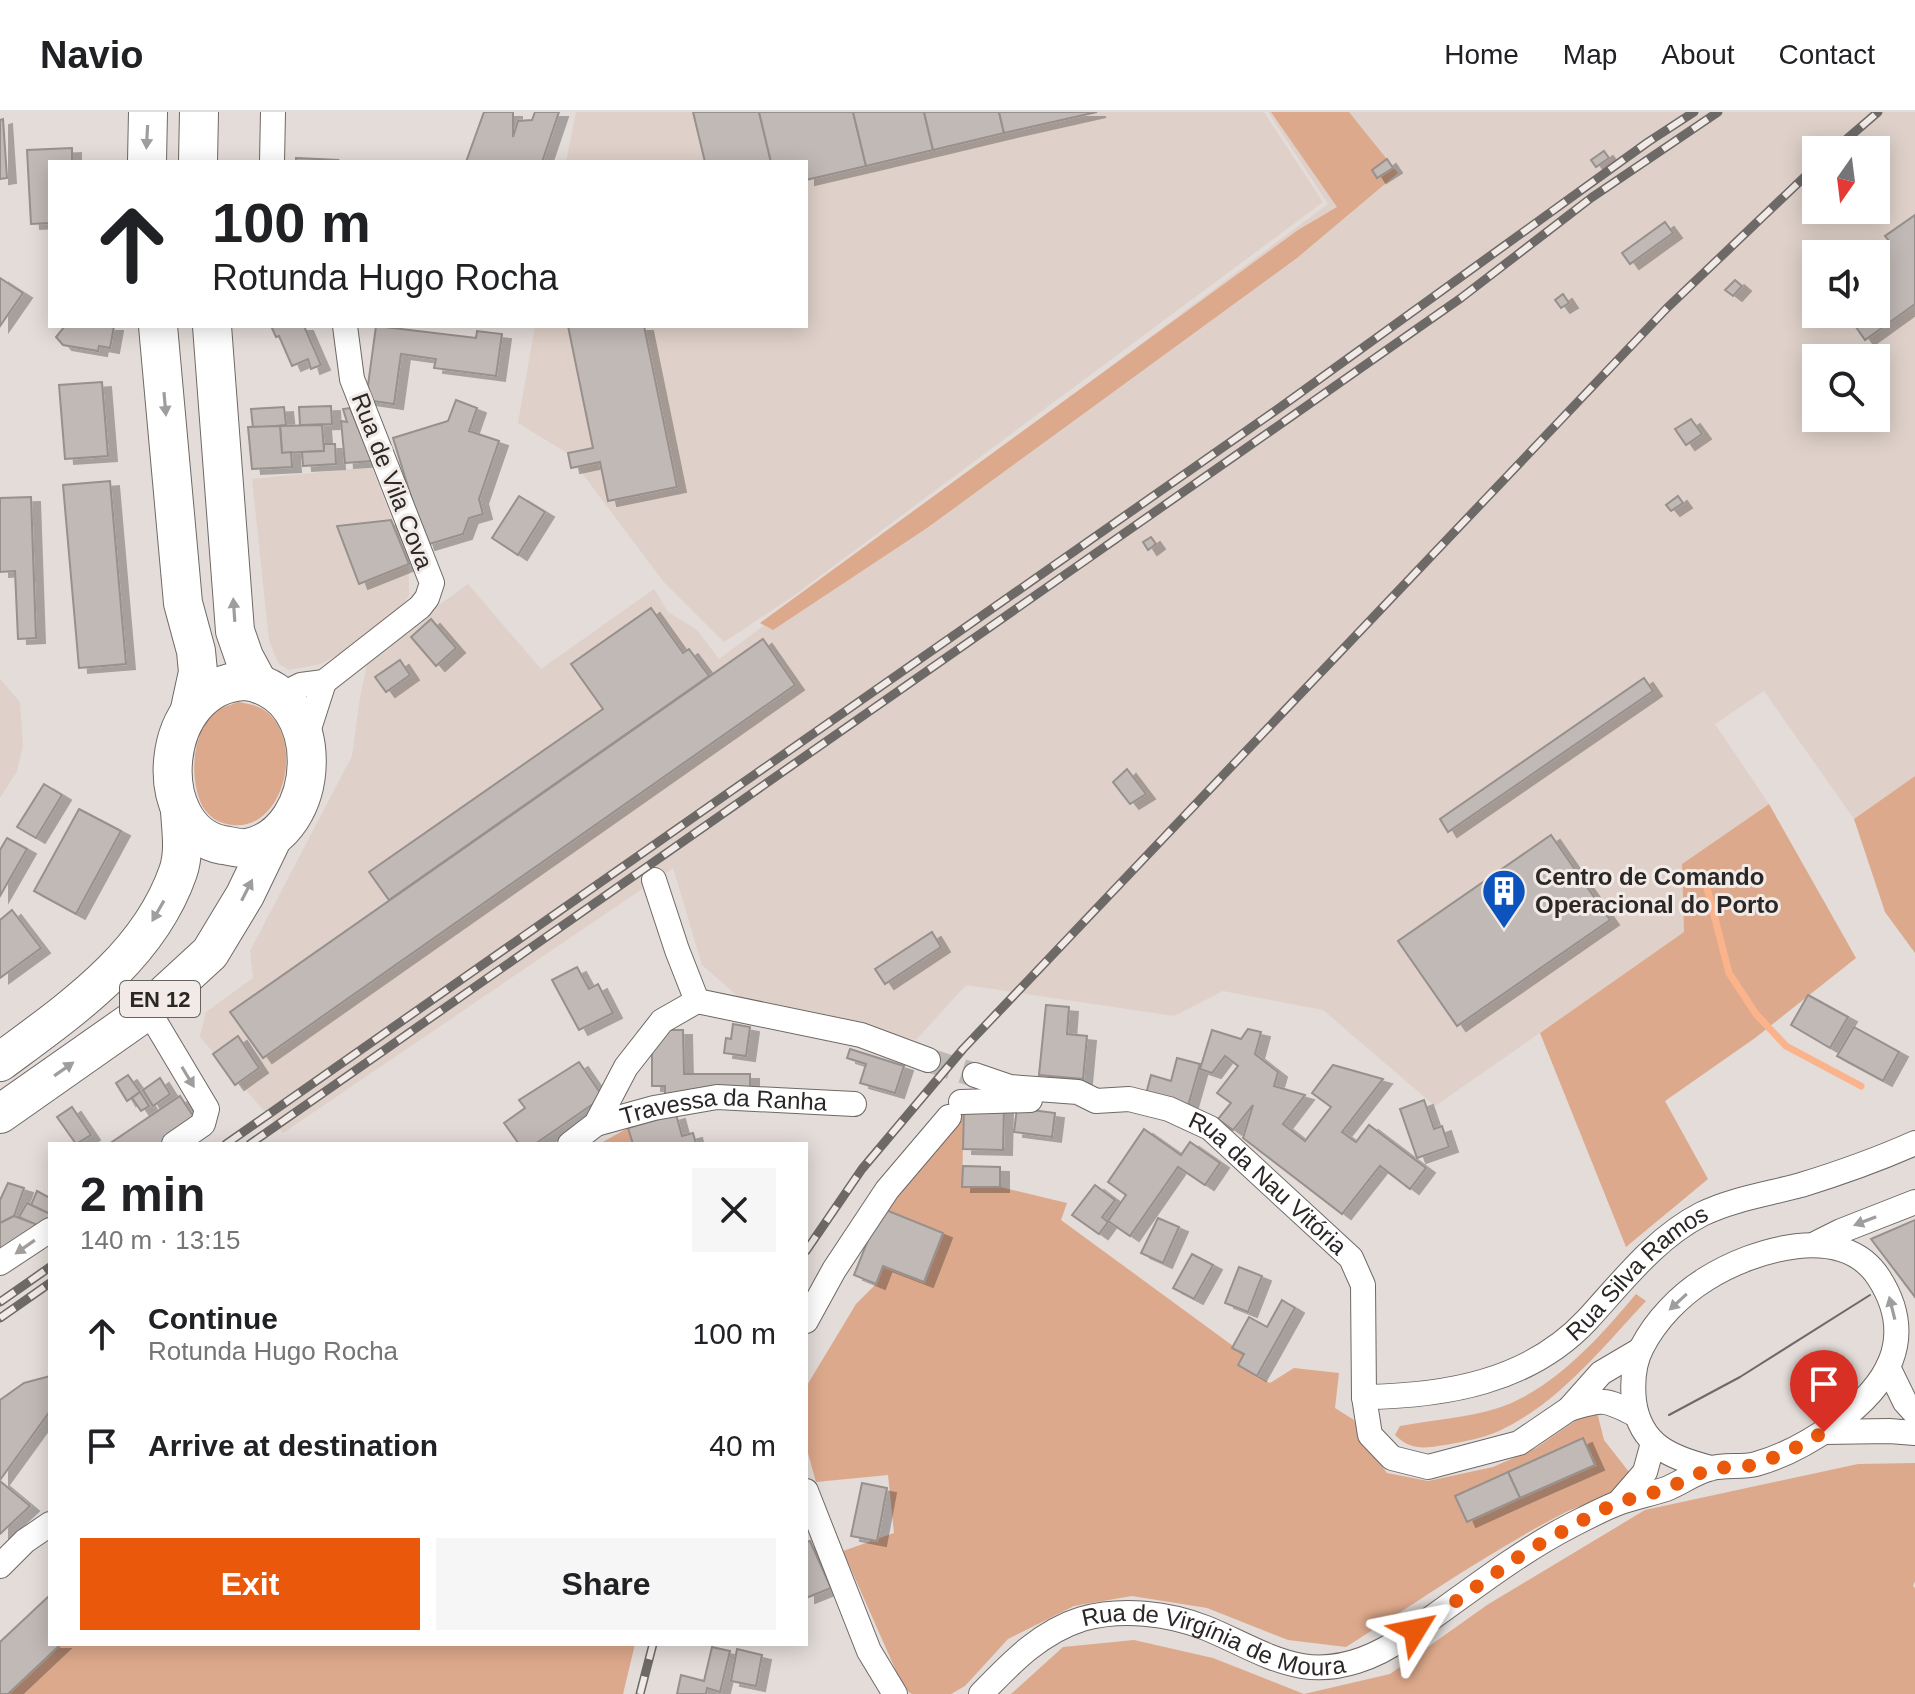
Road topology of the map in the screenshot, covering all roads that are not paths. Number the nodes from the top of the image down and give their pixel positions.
1 (148, 112) edge
2 (199, 112) edge
3 (273, 112) edge
4 (147, 160) edge
5 (198, 160) edge
6 (272, 160) edge
7 (158, 328) edge
8 (212, 328) edge
9 (345, 328) edge
10 (324, 682) junction
11 (270, 689) junction
12 (190, 709) junction
13 (305, 741) junction
14 (180, 810) junction
15 (272, 839) junction
16 (654, 880) dead end
17 (697, 1001) junction
18 (148, 1010) junction
19 (928, 1060) tunnel mouth
20 (0, 1062) edge
21 (975, 1075) tunnel mouth
22 (1096, 1101) junction
23 (854, 1104) dead end
24 (0, 1114) edge
25 (596, 1124) junction
26 (177, 1142) edge
27 (573, 1142) edge
28 (1915, 1143) edge
29 (1915, 1202) edge
30 (48, 1231) edge
31 (1817, 1243) junction
32 (0, 1263) edge
33 (808, 1317) edge
34 (1915, 1333) edge
35 (1640, 1350) junction
36 (1891, 1360) junction
37 (1364, 1397) junction
38 (1569, 1409) junction
39 (1915, 1413) edge
40 (1636, 1415) junction
41 (1824, 1432) junction
42 (1915, 1433) edge
43 (1653, 1443) junction
44 (1711, 1468) junction
45 (808, 1496) edge
46 (1619, 1502) junction
47 (48, 1525) edge
48 (0, 1566) edge
49 (895, 1694) edge
50 (981, 1694) edge

1 -> 4 main road
2 - 5 main road
3 - 6 street
7 -> 12 main road, EN 12
11 -> 8 main road, EN 12
9 - 10 street, Rua de Vila Cova
10 - 11 street, Rua de Vila Cova
10 - 13 street
11 - 12 main road
11 - 13 main road, EN 12
12 - 14 main road, EN 12
13 - 15 main road, EN 12
14 - 15 main road
14 -> 20 main road, EN 12
18 -> 15 main road, EN 12
16 - 17 street
17 - 19 street
17 - 25 street
24 -> 18 main road, EN 12
18 -> 26 street
21 - 22 street, Rua da Nau Vitória
22 - 33 street
22 - 37 street, Rua da Nau Vitória
23 - 25 street, Travessa da Ranha
25 - 27 street
28 - 37 street, Rua Silva Ramos
29 -> 31 street
30 -> 32 street
31 -> 35 street
36 -> 31 street
34 - 36 street
35 - 38 street, Rua da Nau Vitória
35 - 40 street
36 - 39 street
36 - 41 street
37 - 38 street, Rua da Nau Vitória
38 - 40 street, Rua da Nau Vitória
40 - 43 street
41 - 42 street
41 - 44 street
43 - 44 street
43 - 46 street, Rua de Virgínia de Moura
44 - 46 street, Rua de Virgínia de Moura
45 - 49 street
46 - 50 street, Rua de Virgínia de Moura
47 - 48 street

